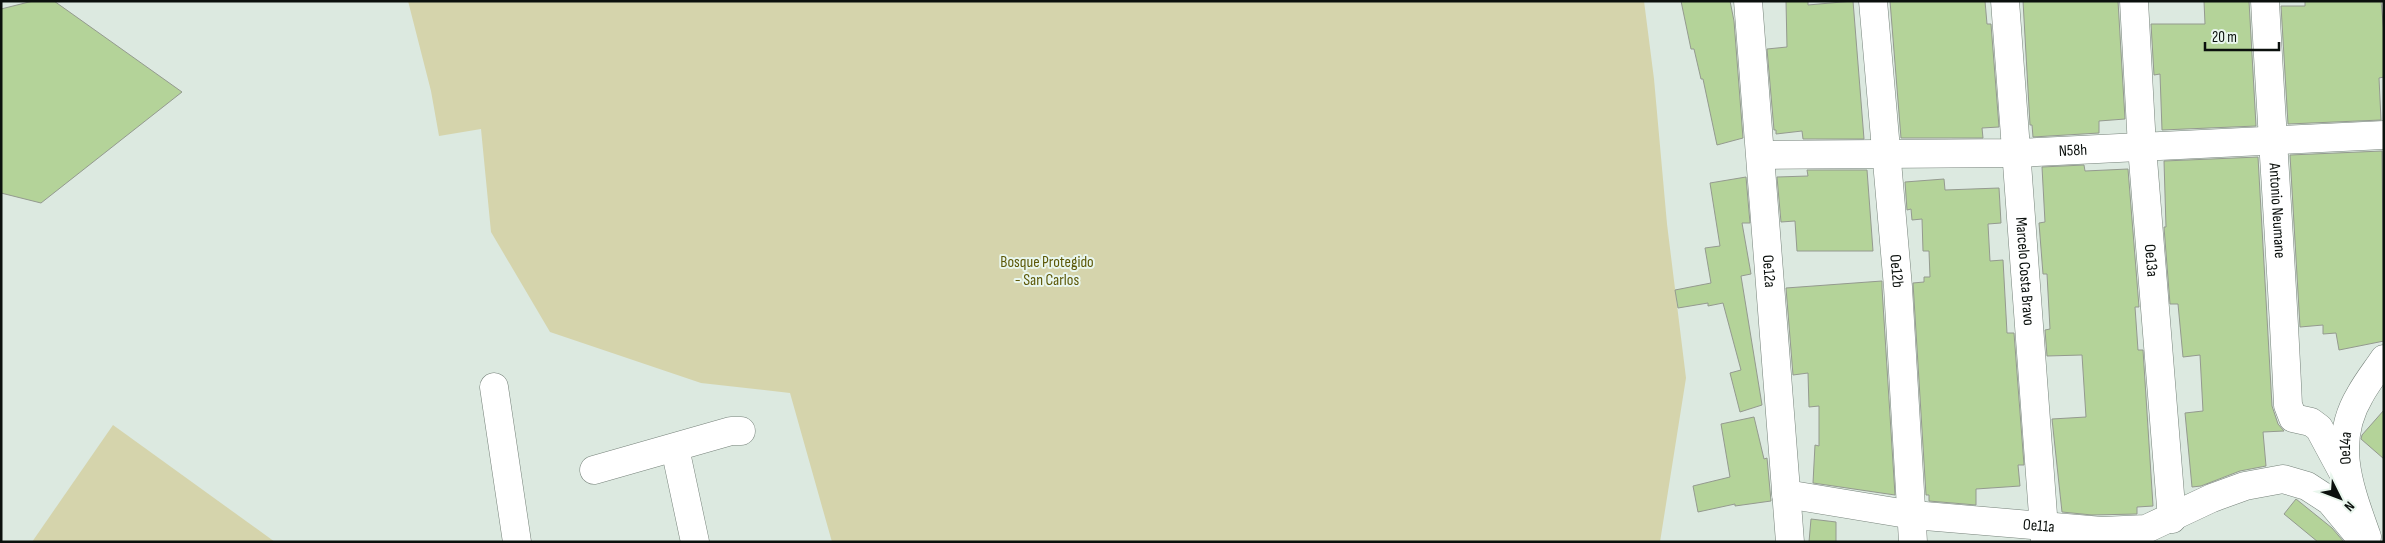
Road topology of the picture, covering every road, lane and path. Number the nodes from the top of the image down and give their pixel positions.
1 (1748, 1) edge
2 (1873, 1) edge
3 (2005, 1) edge
4 (2134, 1) edge
5 (2264, 1) edge
6 (2384, 136) edge
7 (2272, 141) junction
8 (2142, 147) junction
9 (1886, 154) junction
10 (2017, 154) junction
11 (1762, 155) junction
12 (2384, 359) edge
13 (494, 387) dead end
14 (741, 431) dead end
15 (676, 448) junction
16 (594, 470) dead end
17 (2348, 480) junction
18 (1786, 494) junction
19 (1913, 515) junction
20 (2172, 519) junction
21 (2045, 534) edge
22 (518, 542) edge
23 (695, 542) edge
24 (1790, 542) edge
25 (1913, 542) edge
26 (2364, 542) edge
27 (2369, 542) edge

1 - 11 street, Oe12a
2 - 9 street, Oe12b
3 - 10 street, Marcelo Costa Bravo
4 - 8 street, Oe13a
5 - 7 street, Antonio Neumane
6 - 7 street, N58h
7 - 8 street, N58h
7 - 17 street, Antonio Neumane
8 - 10 street, N58h
8 - 20 street, Oe13a
9 - 10 street, N58h
9 - 11 street, N58h
9 - 19 street, Oe12b
10 - 21 street, Marcelo Costa Bravo
11 - 18 street, Oe12a
12 - 17 street, Oe14a
13 - 22 street
14 - 15 street
15 - 16 street
15 - 23 street
17 - 27 street, Oe14a
18 - 19 street, Oe11a
18 - 24 street, Oe12a
19 - 21 street, Oe11a
19 - 25 street, Oe12b
20 - 21 street, Oe11a
20 - 26 street, Oe11a

